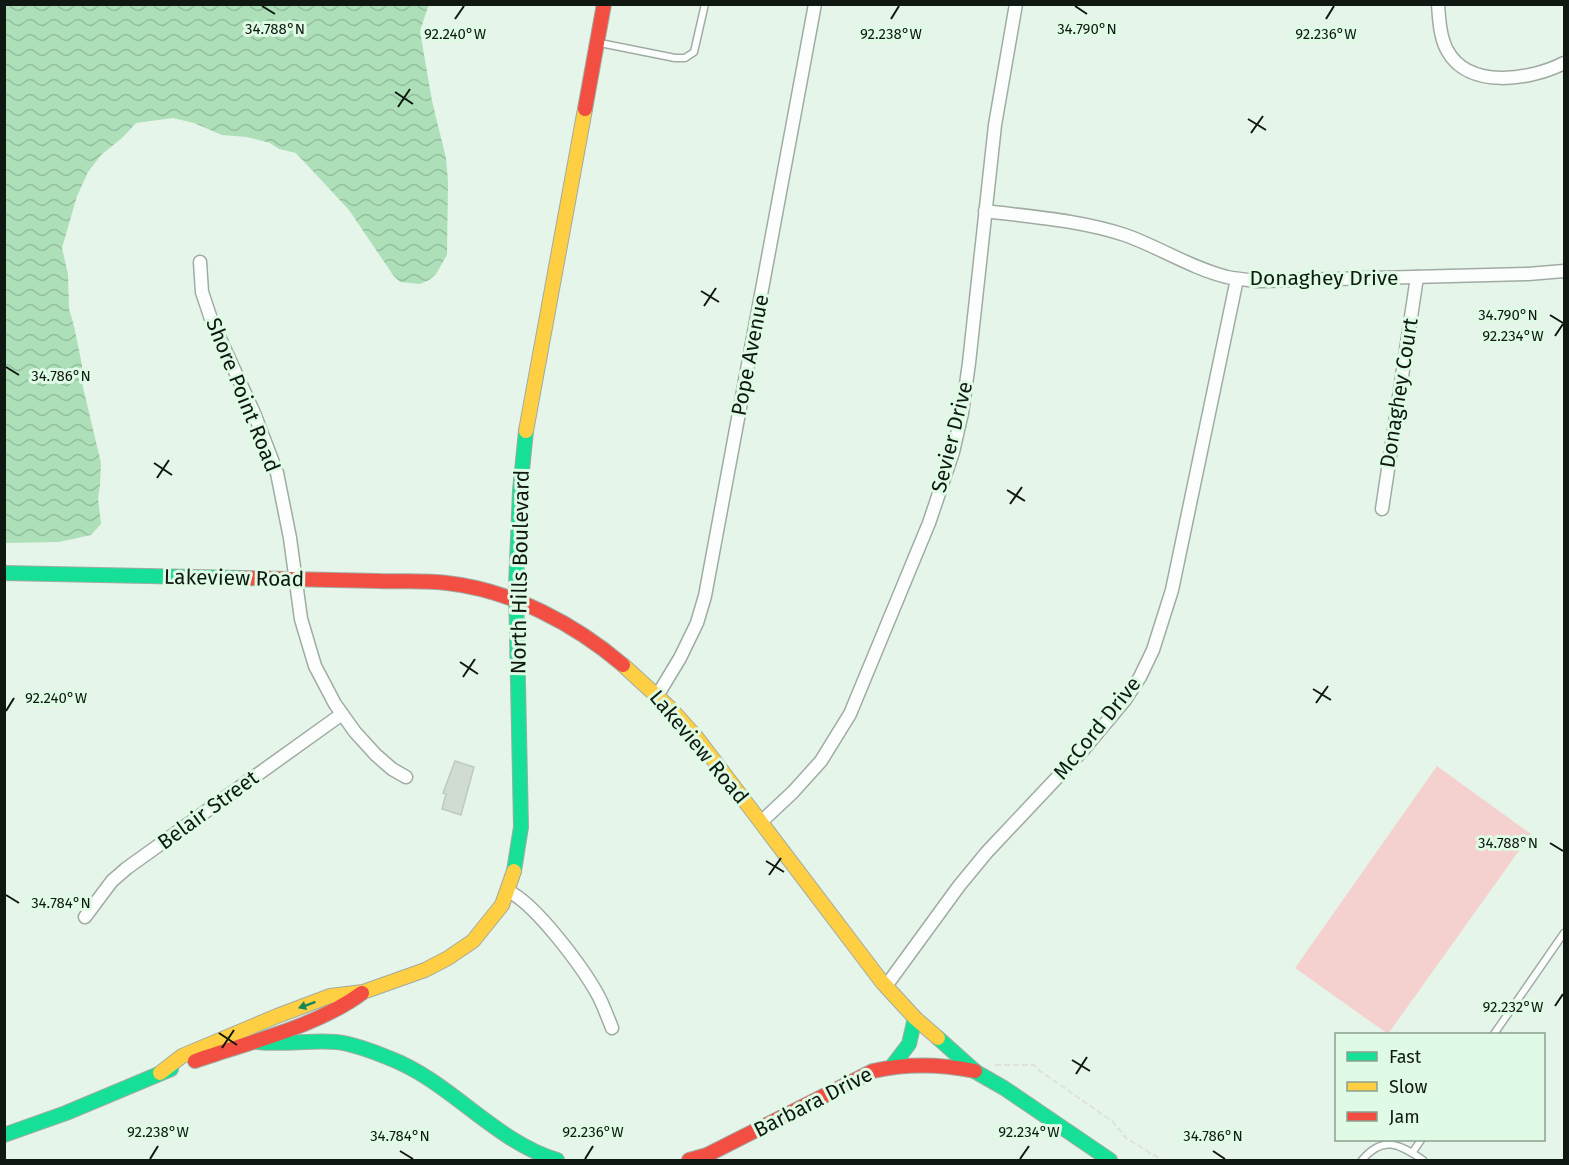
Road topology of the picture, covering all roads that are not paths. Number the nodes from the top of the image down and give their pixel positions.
1 (604, 4) edge
2 (705, 4) edge
3 (815, 4) edge
4 (1017, 4) edge
5 (1438, 4) edge
6 (597, 42) junction
7 (1564, 63) edge
8 (985, 211) junction
9 (200, 262) dead end
10 (1564, 271) edge
11 (1417, 277) junction
12 (1237, 279) junction
13 (1382, 509) dead end
14 (4, 573) edge
15 (295, 579) junction
16 (516, 600) junction
17 (657, 696) junction
18 (342, 714) junction
19 (406, 777) dead end
20 (761, 822) junction
21 (508, 891) junction
22 (86, 917) dead end
23 (1564, 933) edge
24 (886, 986) junction
25 (363, 992) junction
26 (915, 1018) junction
27 (315, 1020) junction
28 (612, 1028) dead end
29 (1495, 1033) edge
30 (251, 1042) junction
31 (338, 1042) junction
32 (893, 1065) junction
33 (160, 1072) junction
34 (976, 1072) junction
35 (4, 1135) edge
36 (1420, 1141) edge
37 (1412, 1153) junction
38 (557, 1161) edge
39 (690, 1161) edge
40 (1110, 1161) edge
41 (1362, 1161) edge
42 (1423, 1161) edge

1 - 6 street, North Hills Boulevard
2 - 6 lane
3 - 17 street, Pope Avenue
4 - 8 street, Sevier Drive
5 - 7 street
6 - 16 street, North Hills Boulevard
8 - 12 street, Donaghey Drive
8 - 20 street, Sevier Drive
9 - 15 street, Shore Point Road
10 - 11 street, Donaghey Drive
11 - 12 street, Donaghey Drive
11 - 13 street, Donaghey Court
12 - 24 street, McCord Drive
14 - 15 street, Lakeview Road
15 - 16 street, Lakeview Road
15 - 18 street, Shore Point Road
16 - 17 street, Lakeview Road
16 - 21 street, North Hills Boulevard
17 - 20 street, Lakeview Road
18 - 19 street, Shore Point Road
18 - 22 street, Belair Street
20 - 24 street, Lakeview Road
21 - 25 street, North Hills Boulevard
21 - 28 street
23 - 29 lane
24 - 26 street, Lakeview Road
25 - 27 street, North Hills Boulevard
25 -> 33 street, North Hills Boulevard
26 - 32 street
26 - 34 street, Lakeview Road
27 - 30 street, North Hills Boulevard
27 - 31 street
30 - 31 street
30 - 33 street, North Hills Boulevard
31 - 38 street
32 - 34 street, Barbara Drive
32 - 39 street, Barbara Drive
33 - 35 street, North Hills Boulevard
34 - 40 street
36 - 37 lane
37 - 41 lane
37 - 42 lane

